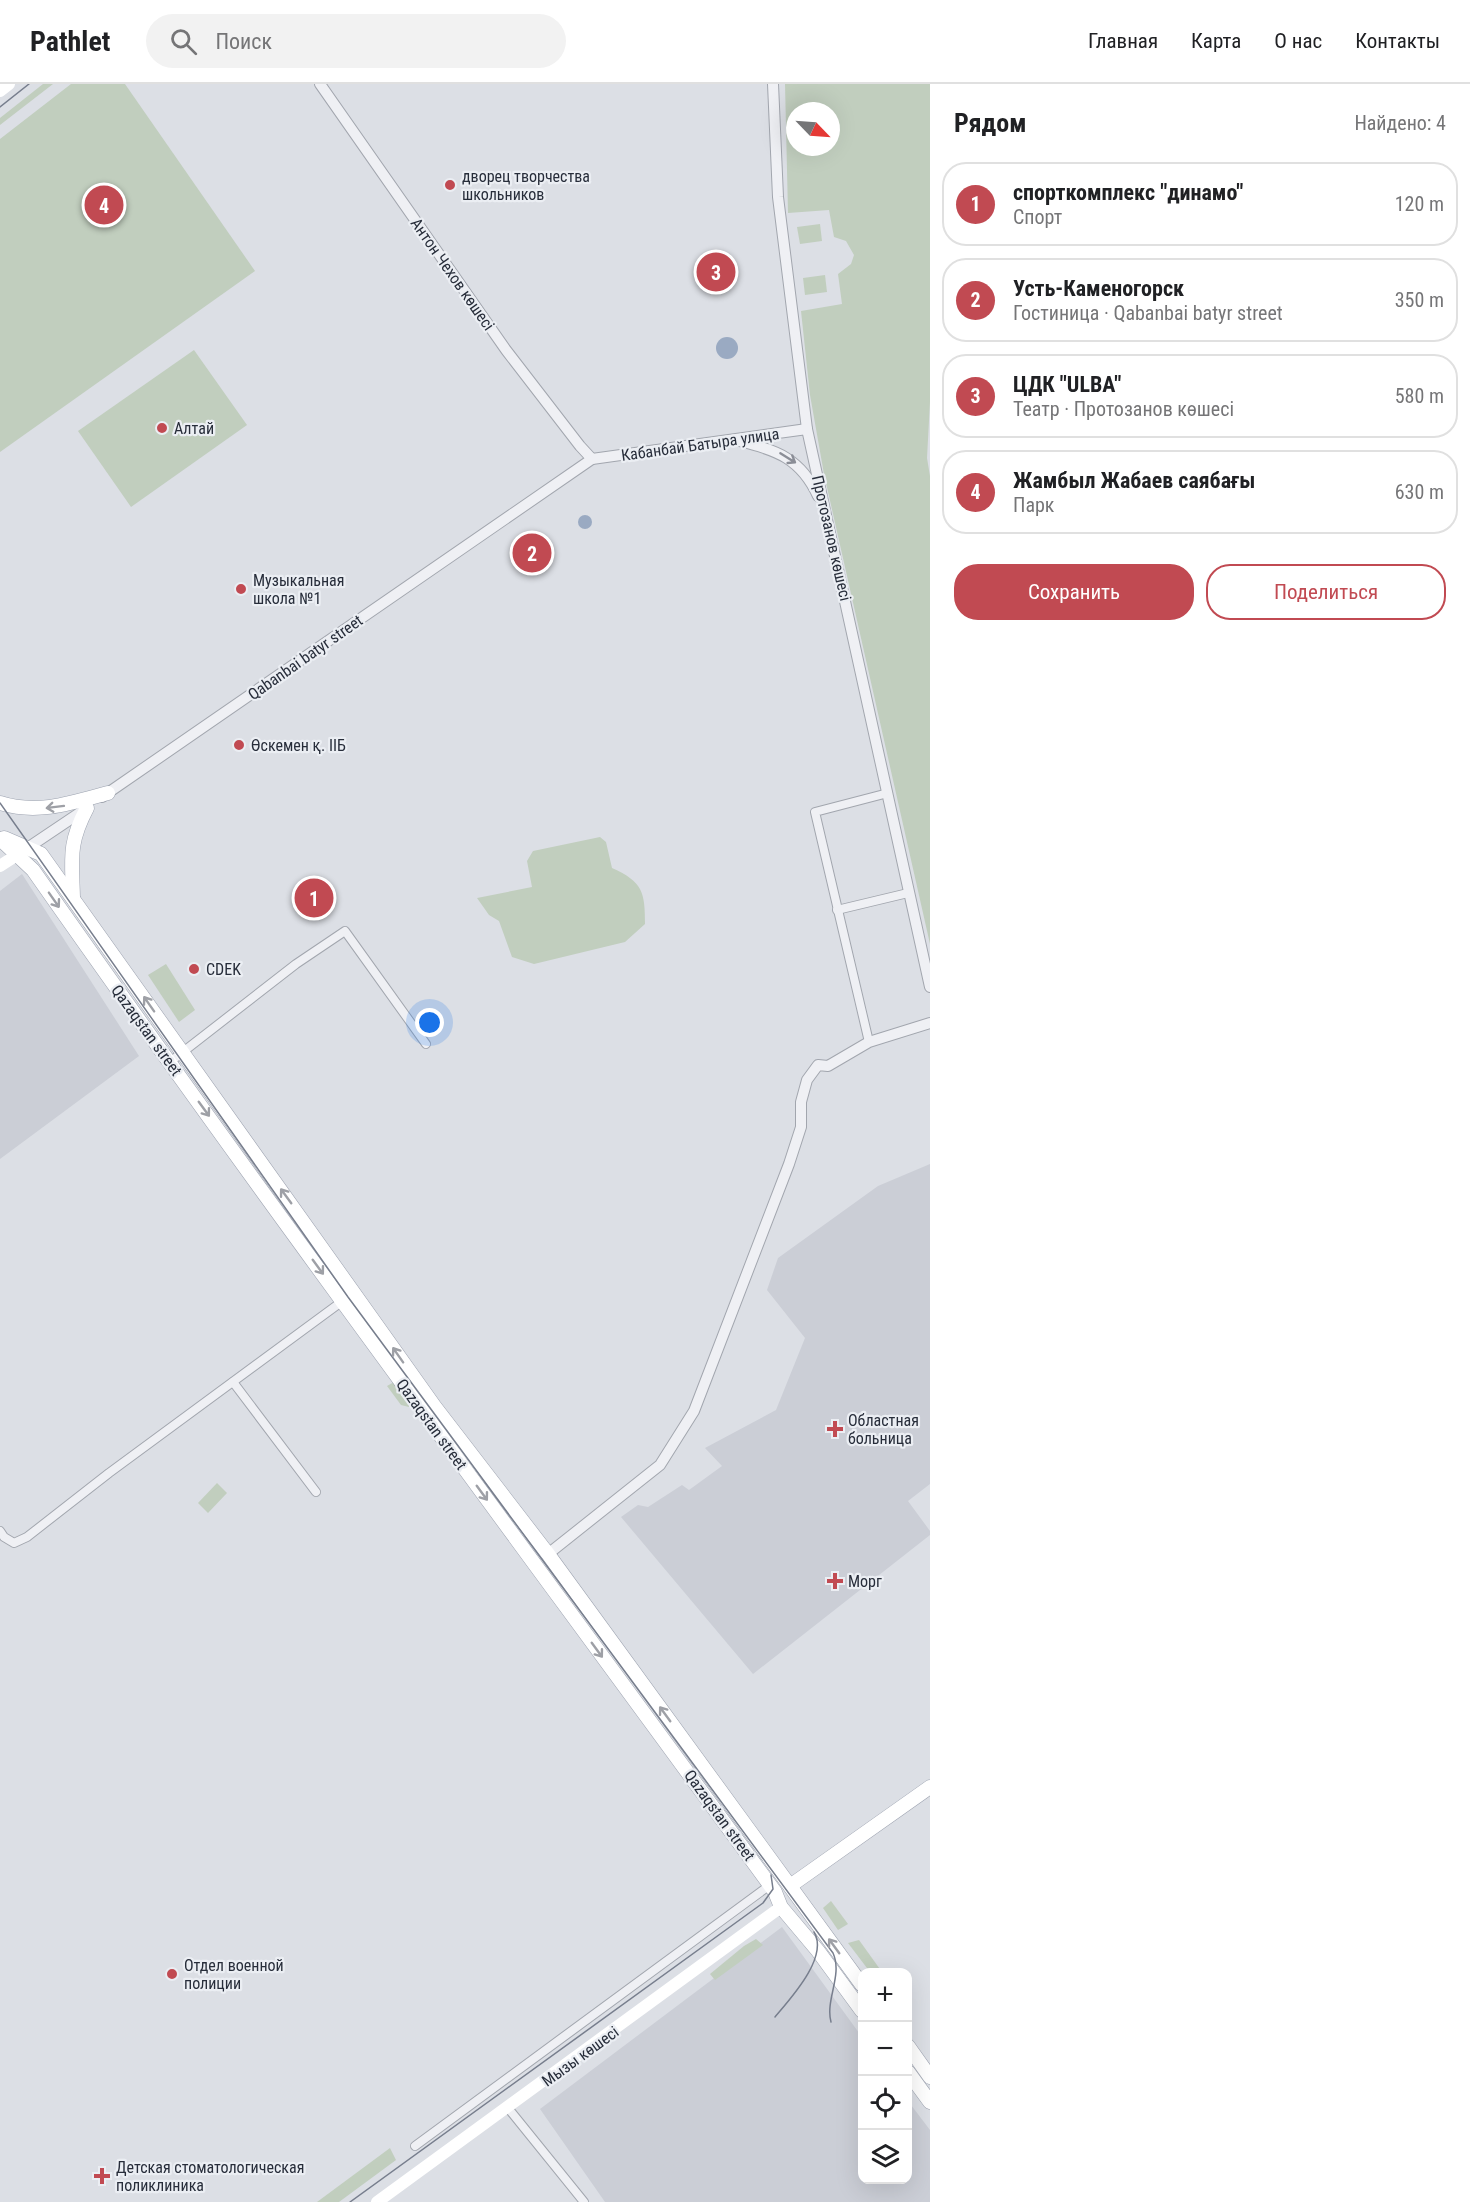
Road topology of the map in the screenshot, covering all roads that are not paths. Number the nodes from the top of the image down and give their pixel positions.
1 (9, 84) edge
2 (320, 84) edge
3 (772, 84) edge
4 (0, 91) edge
5 (807, 429) junction
6 (733, 439) junction
7 (592, 459) junction
8 (826, 511) junction
9 (108, 793) junction
10 (888, 793) junction
11 (0, 803) edge
12 (87, 808) junction
13 (0, 838) edge
14 (22, 852) junction
15 (0, 867) edge
16 (908, 893) junction
17 (73, 898) junction
18 (837, 910) junction
19 (930, 987) edge
20 (930, 1023) edge
21 (869, 1042) junction
22 (426, 1044) dead end
23 (183, 1052) junction
24 (170, 1062) junction
25 (301, 1216) junction
26 (288, 1225) junction
27 (354, 1292) junction
28 (343, 1301) junction
29 (232, 1382) junction
30 (316, 1492) dead end
31 (0, 1531) edge
32 (548, 1554) junction
33 (535, 1565) junction
34 (688, 1746) junction
35 (676, 1754) junction
36 (930, 1787) edge
37 (773, 1863) junction
38 (812, 1870) junction
39 (770, 1886) junction
40 (790, 1886) junction
41 (781, 1907) junction
42 (806, 1908) junction
43 (858, 1980) edge
44 (858, 2006) edge
45 (912, 2052) edge
46 (911, 2076) edge
47 (930, 2077) edge
48 (930, 2102) edge
49 (508, 2108) junction
50 (415, 2146) dead end
51 (377, 2202) edge
52 (584, 2202) edge

1 - 4 main road
2 - 7 street, Антон Чехов көшесі
3 - 5 street, Протозанов көшесі
5 - 6 street, Кабанбай Батыра улица
5 - 8 street, Протозанов көшесі
6 - 7 street, Кабанбай Батыра улица
6 -> 8 street
7 - 9 street, Qabanbai batyr street
8 - 10 street, Протозанов көшесі
9 -> 11 main road
9 - 12 street, Qabanbai batyr street
10 - 16 street, Протозанов көшесі
10 - 18 street
12 - 14 street, Qabanbai batyr street
12 - 17 main road
13 - 14 main road, Qazaqstan street
14 - 15 main road
14 - 17 main road, Qazaqstan street
14 -> 24 main road, Qazaqstan street
16 - 18 street
16 - 19 street, Протозанов көшесі
23 -> 17 main road, Qazaqstan street
18 - 21 street
20 - 21 street
21 - 32 street
22 - 23 street
23 - 24 street
25 -> 23 main road, Qazaqstan street
24 -> 26 main road, Qazaqstan street
25 - 26 main road
25 - 27 main road, Qazaqstan street
26 -> 28 main road, Qazaqstan street
27 - 28 street
32 -> 27 main road, Qazaqstan street
28 - 29 street
28 -> 33 main road, Qazaqstan street
29 - 30 street
29 - 31 street
32 - 33 main road
34 -> 32 main road, Qazaqstan street
33 -> 35 main road, Qazaqstan street
34 - 35 main road
34 - 37 main road, Qazaqstan street
35 - 39 main road, Qazaqstan street
36 - 38 main road
37 - 38 main road
37 - 40 main road, Qazaqstan street
38 - 40 main road
38 - 42 main road
39 - 41 main road, Qazaqstan street
39 - 50 street
40 - 41 main road
40 - 42 main road, Qazaqstan street
41 - 44 main road, Qazaqstan street
41 - 49 main road, Мызы көшесі
43 -> 42 main road, Qazaqstan street
45 - 47 main road
46 - 48 main road
49 - 51 main road, Мызы көшесі
49 - 52 street

